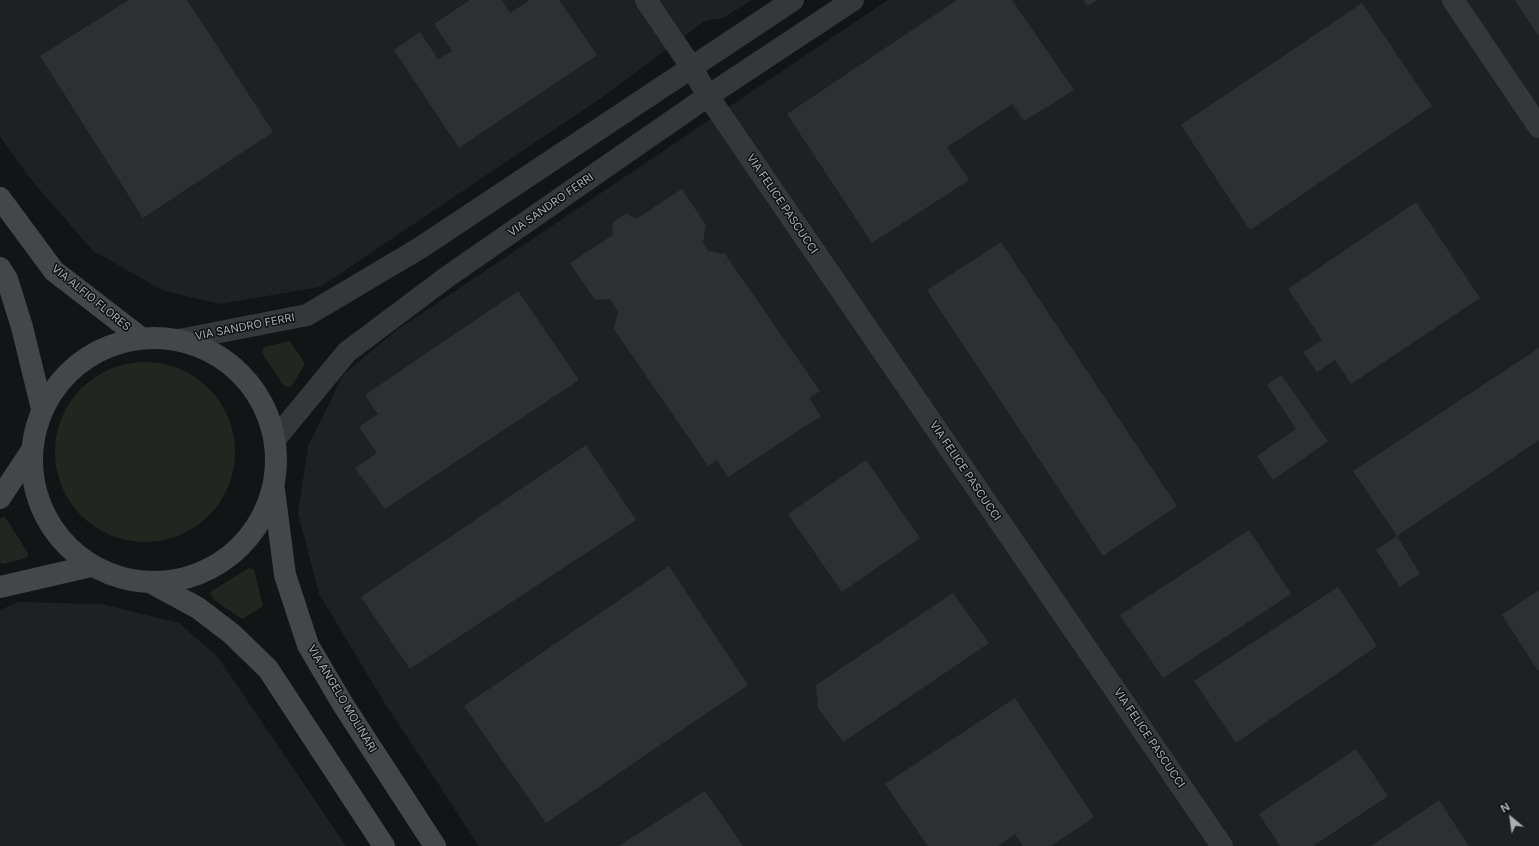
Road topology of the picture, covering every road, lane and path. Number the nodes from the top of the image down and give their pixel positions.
1 (646, 0) edge
2 (792, 0) edge
3 (852, 0) edge
4 (1453, 0) edge
5 (692, 68) junction
6 (708, 96) junction
7 (1539, 127) edge
8 (0, 198) edge
9 (0, 268) edge
10 (141, 338) junction
11 (179, 340) junction
12 (42, 409) junction
13 (276, 438) junction
14 (32, 450) junction
15 (274, 490) junction
16 (0, 498) edge
17 (91, 566) junction
18 (152, 583) junction
19 (0, 587) edge
20 (384, 846) edge
21 (435, 846) edge
22 (1222, 846) edge

1 - 5 street, VIA FELICE PASCUCCI
2 - 5 street, VIA SANDRO FERRI
3 - 6 street, VIA SANDRO FERRI
4 - 7 street
5 - 6 street, VIA FELICE PASCUCCI
5 - 11 street, VIA SANDRO FERRI
6 - 13 street, VIA SANDRO FERRI
6 - 22 street, VIA FELICE PASCUCCI
8 - 10 street, VIA ALFIO FLORES
9 - 12 street
10 - 11 street
10 - 12 street
11 - 13 street
12 - 14 street
13 - 15 street
14 - 16 street
14 - 17 street
15 - 18 street
15 - 21 street, VIA ANGELO MOLINARI
17 - 18 street
17 - 19 street
18 - 20 street

